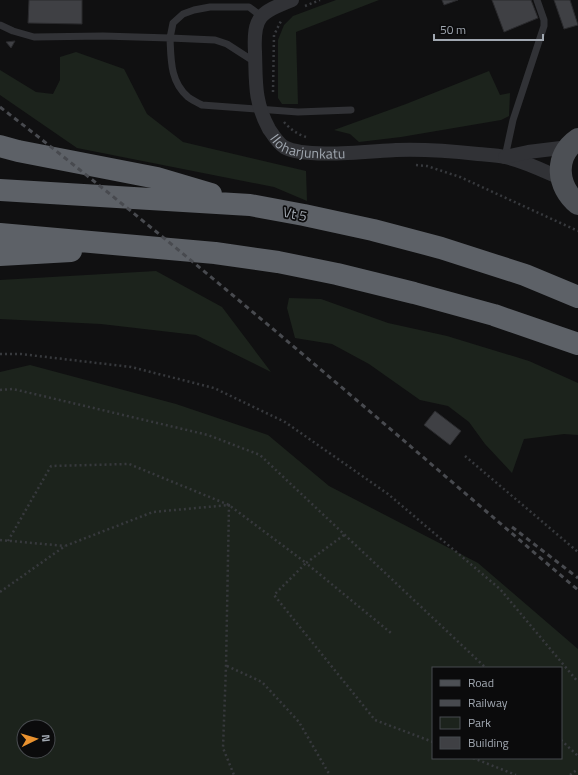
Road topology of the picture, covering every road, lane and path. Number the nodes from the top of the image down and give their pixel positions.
1 (292, 0) edge
2 (537, 0) edge
3 (249, 3) edge
4 (261, 16) junction
5 (0, 25) edge
6 (170, 38) junction
7 (255, 62) junction
8 (260, 109) junction
9 (351, 110) dead end
10 (574, 143) edge
11 (0, 146) edge
12 (505, 157) junction
13 (562, 179) junction
14 (0, 190) edge
15 (578, 204) edge
16 (250, 205) junction
17 (0, 234) edge
18 (215, 253) junction
19 (0, 255) edge
20 (578, 297) edge
21 (578, 344) edge
22 (0, 354) edge
23 (0, 390) edge
24 (465, 456) dead end
25 (229, 505) junction
26 (344, 535) junction
27 (0, 540) edge
28 (8, 541) junction
29 (65, 546) junction
30 (578, 552) edge
31 (306, 563) junction
32 (0, 592) edge
33 (391, 633) dead end
34 (226, 666) junction
35 (485, 667) edge
36 (578, 682) edge
37 (562, 741) edge
38 (432, 742) edge
39 (578, 756) edge
40 (476, 759) edge
41 (578, 769) edge
42 (234, 775) edge
43 (331, 775) edge
44 (516, 775) edge
45 (570, 775) edge

1 - 4 street
2 - 12 lane
3 - 4 lane
3 - 6 lane
4 - 7 street, Iloharjunkatu
5 - 6 lane
6 - 7 lane
6 - 8 lane
7 - 8 street, Iloharjunkatu
8 - 9 lane
8 - 12 street, Iloharjunkatu
10 - 12 street, Iloharjunkatu
10 - 13 main road
11 - 16 highway
12 - 13 street, Iloharjunkatu
13 - 15 main road
14 - 16 highway, Vt 5
16 - 20 highway, Vt 5
17 - 18 highway
18 - 19 highway
18 - 21 highway
22 - 36 path
23 - 26 path
24 - 30 path
25 - 28 path
25 - 29 path
25 - 31 path
25 - 34 path
26 - 31 path
26 - 35 path
27 - 28 path
28 - 29 path
29 - 32 path
31 - 33 path
31 - 38 path
34 - 42 path
34 - 43 path
37 - 39 path
40 - 44 path
41 - 45 path

